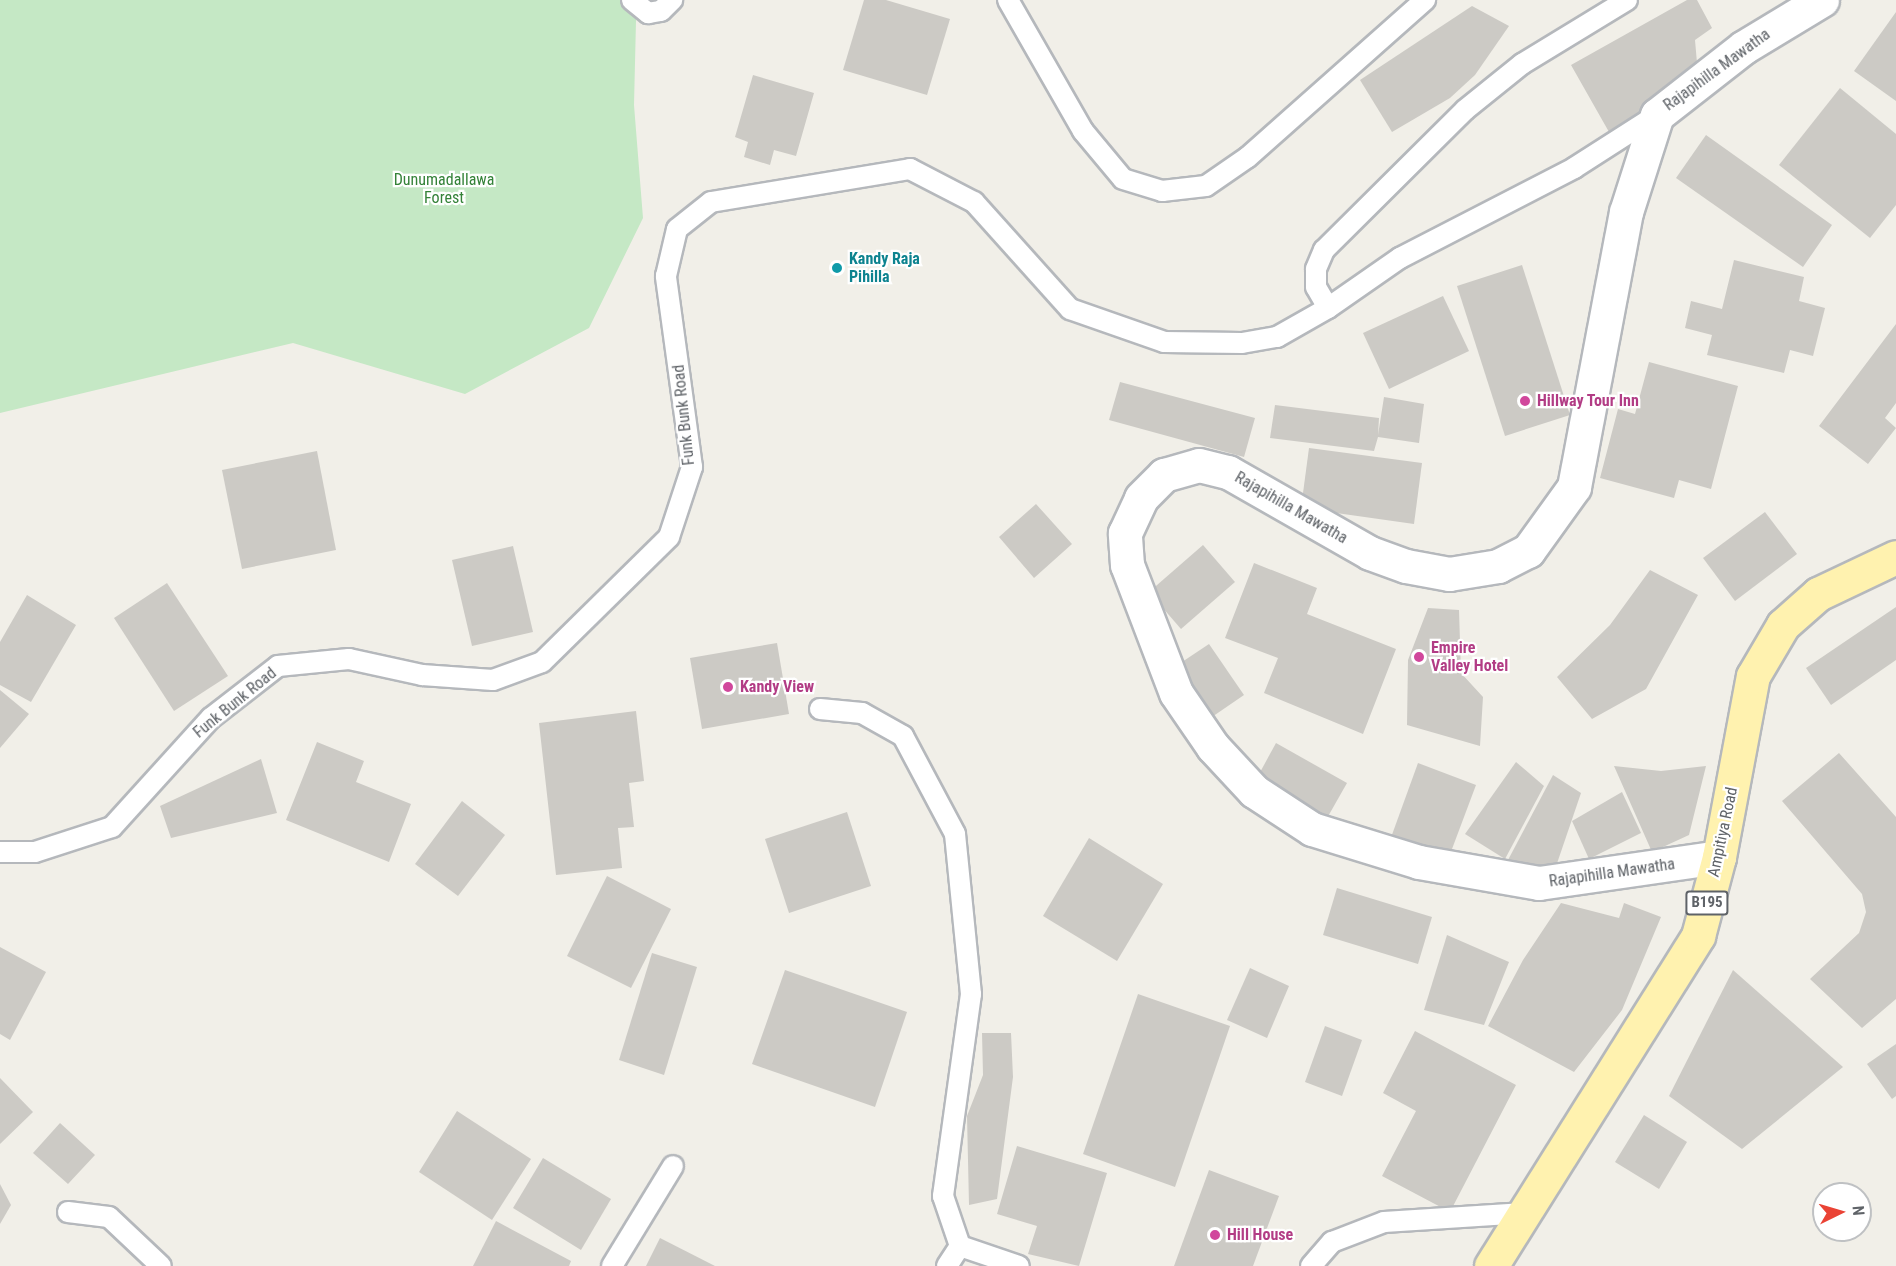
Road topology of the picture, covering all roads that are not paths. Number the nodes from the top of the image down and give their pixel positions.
1 (632, 0) edge
2 (672, 0) edge
3 (1008, 0) edge
4 (1425, 0) edge
5 (1627, 0) edge
6 (1822, 0) edge
7 (1657, 115) junction
8 (1328, 308) junction
9 (1896, 557) edge
10 (820, 709) dead end
11 (0, 852) edge
12 (1719, 857) junction
13 (673, 1166) dead end
14 (68, 1212) dead end
15 (1525, 1214) junction
16 (960, 1246) junction
17 (161, 1266) edge
18 (612, 1266) edge
19 (947, 1266) edge
20 (1019, 1266) edge
21 (1311, 1266) edge
22 (1491, 1266) edge

1 - 2 lane
3 - 4 lane
5 - 8 lane
6 - 7 street, Rajapihilla Mawatha
7 - 8 lane, Funk Bunk Road
7 - 12 street, Rajapihilla Mawatha
8 - 11 lane, Funk Bunk Road
9 - 12 main road, Ampitiya Road / B195
10 - 16 lane
12 - 15 main road, Ampitiya Road / B195
13 - 18 lane
14 - 17 lane
15 - 21 lane
15 - 22 main road, Ampitiya Road / B195
16 - 19 lane
16 - 20 lane

